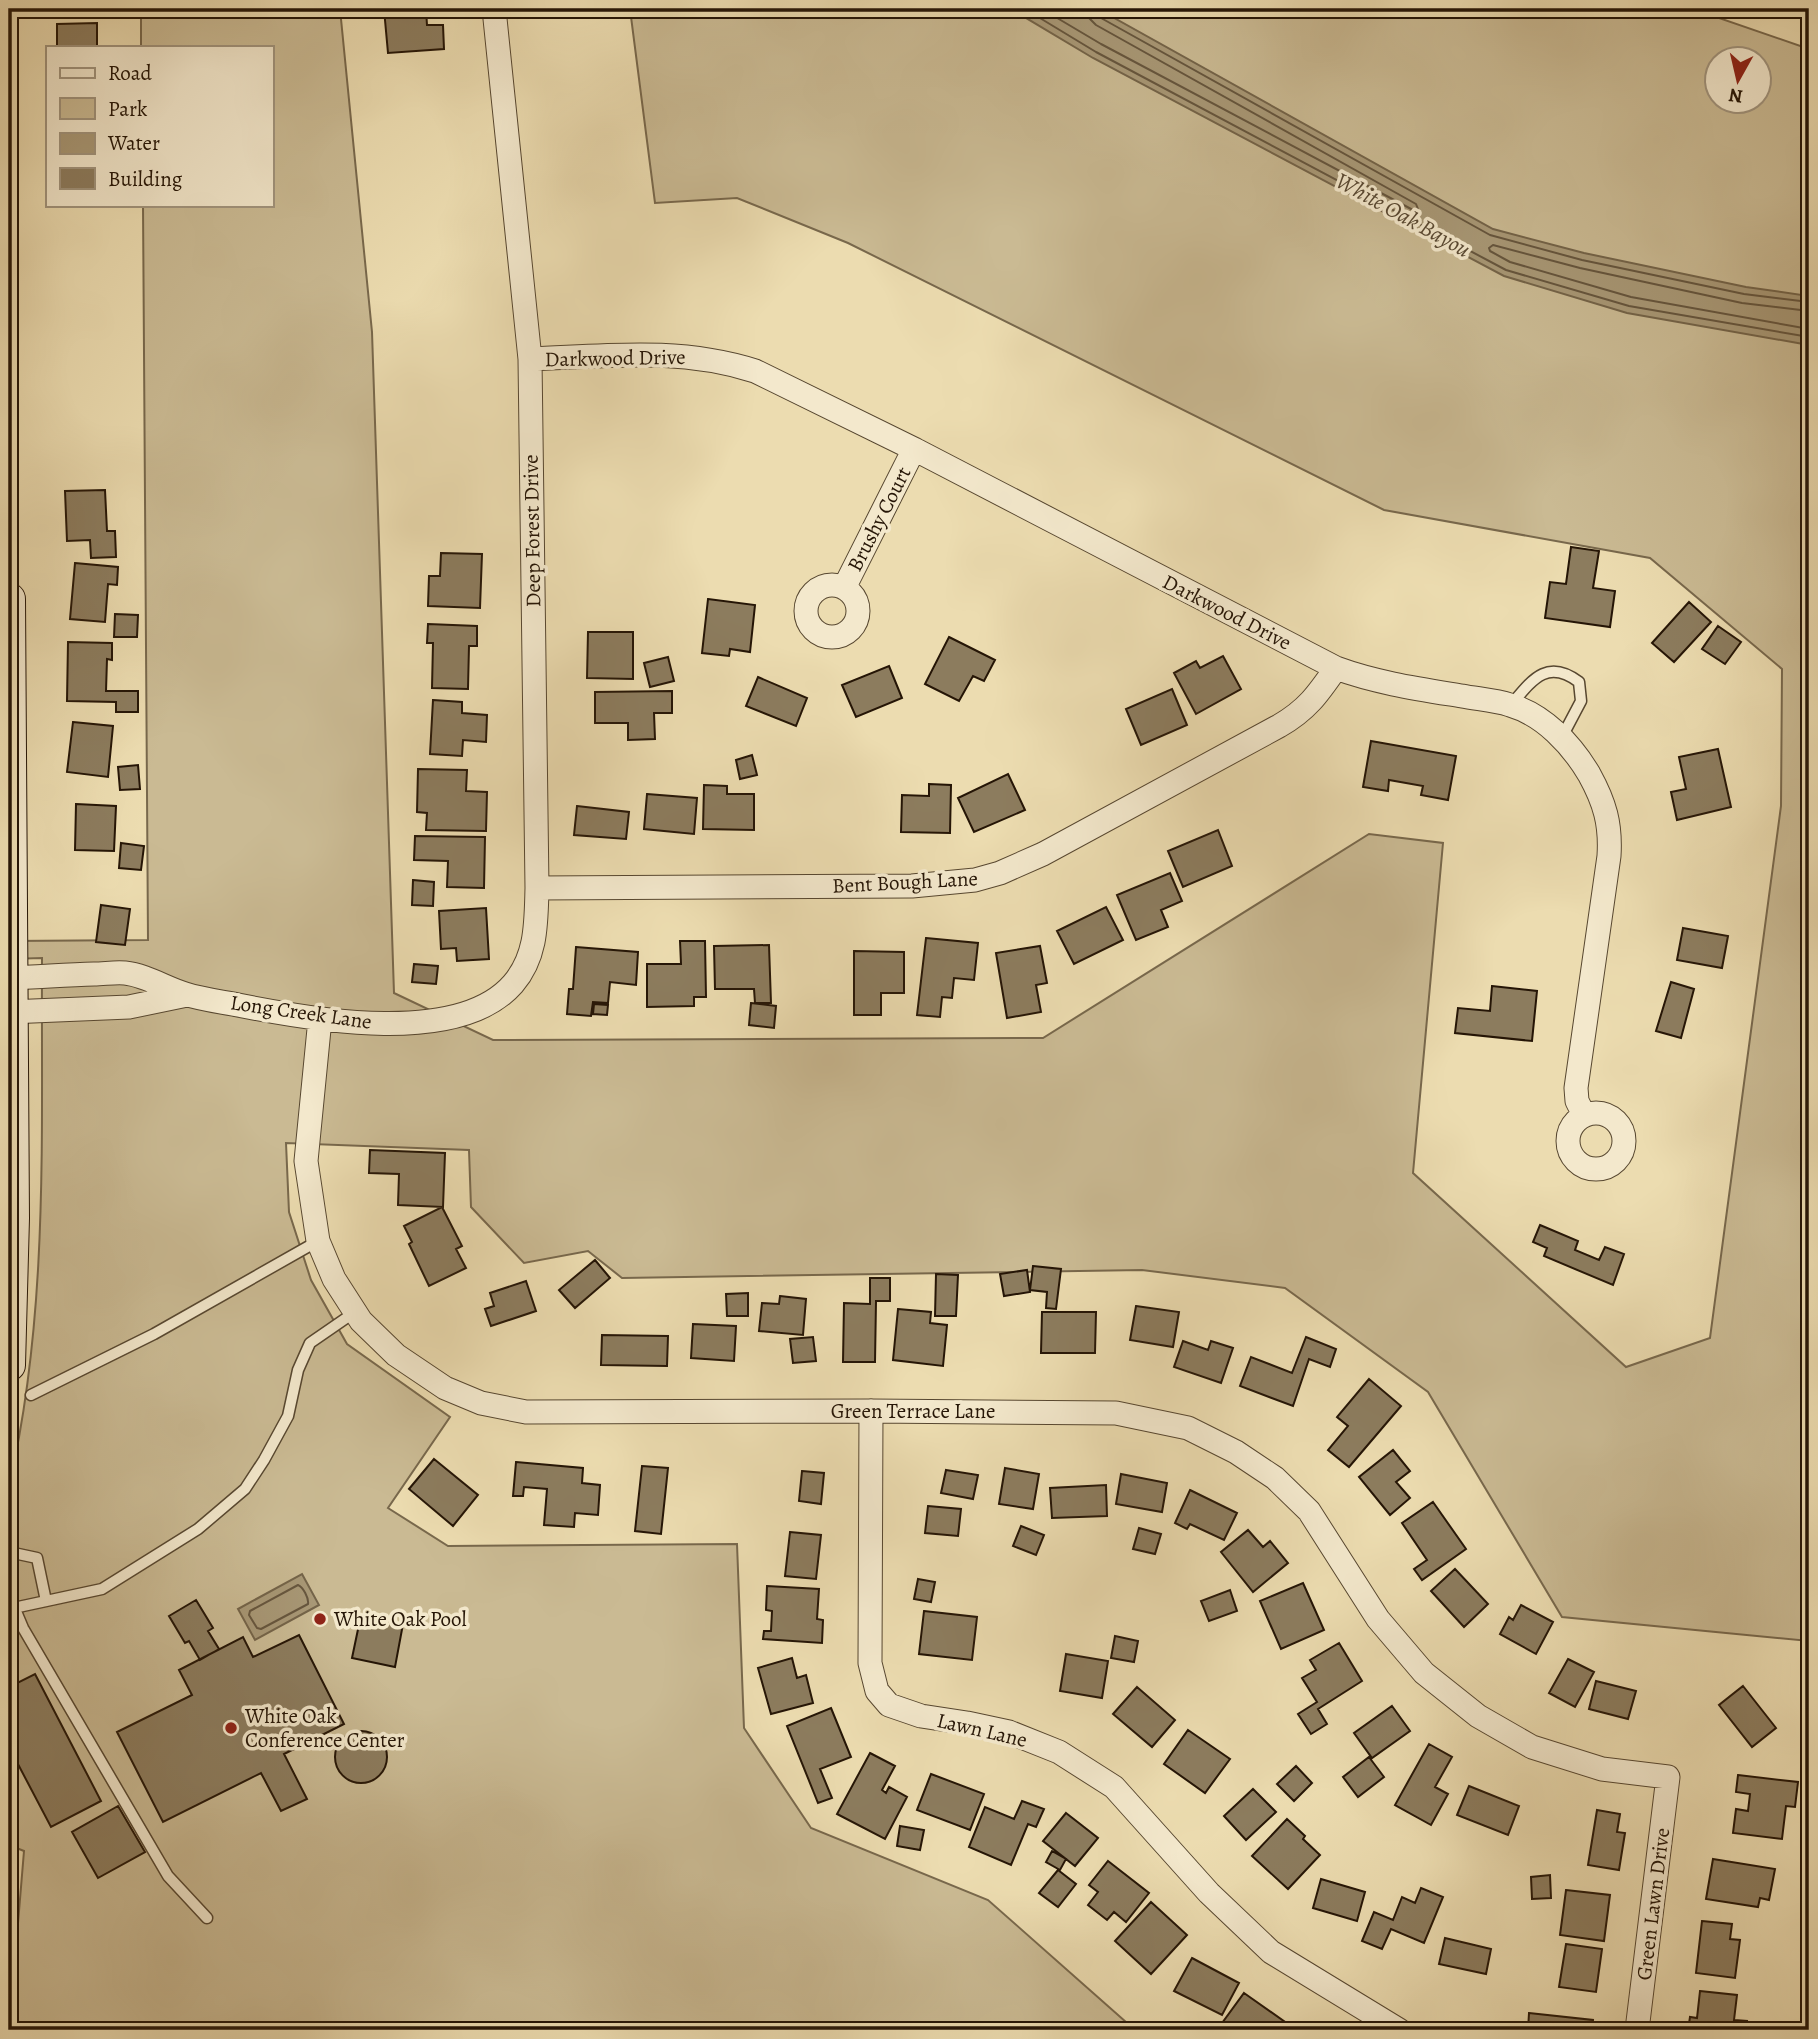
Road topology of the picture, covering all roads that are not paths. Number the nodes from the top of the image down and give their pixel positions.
1 (494, 9) edge
2 (530, 359) junction
3 (914, 449) junction
4 (844, 588) dead end
5 (9, 599) edge
6 (1336, 668) junction
7 (9, 681) edge
8 (1511, 705) junction
9 (1562, 737) junction
10 (537, 888) junction
11 (11, 978) edge
12 (187, 995) junction
13 (11, 1011) edge
14 (457, 1016) joint
15 (320, 1019) junction
16 (1584, 1115) dead end
17 (318, 1241) junction
18 (355, 1312) junction
19 (9, 1363) edge
20 (31, 1395) dead end
21 (871, 1410) junction
22 (9, 1552) edge
23 (46, 1601) junction
24 (12, 1609) edge
25 (1668, 1777) joint
26 (207, 1918) dead end
27 (1399, 2030) edge
28 (1637, 2030) edge

1 - 2 street, Deep Forest Drive
2 - 3 street, Darkwood Drive
2 - 10 street, Deep Forest Drive
3 - 4 street, Brushy Court
3 - 6 street, Darkwood Drive
5 - 7 main road
6 - 8 street, Darkwood Drive
6 - 10 street, Bent Bough Lane
7 - 11 main road
8 - 9 street, Darkwood Drive
8 - 9 lane
9 - 16 street, Darkwood Drive
10 - 14 street, Deep Forest Drive
11 - 12 street, Long Creek Lane
11 - 13 main road
12 - 13 street, Long Creek Lane
12 - 15 street, Long Creek Lane
13 - 19 main road
14 - 15 street, Long Creek Lane
15 - 17 street, Green Terrace Lane
17 - 18 street, Green Terrace Lane
17 - 20 lane
18 - 21 street, Green Terrace Lane
18 - 23 lane
21 - 25 street, Green Terrace Lane
21 - 27 street, Lawn Lane
22 - 23 lane
23 - 24 lane
24 - 26 lane
25 - 28 street, Green Lawn Drive

